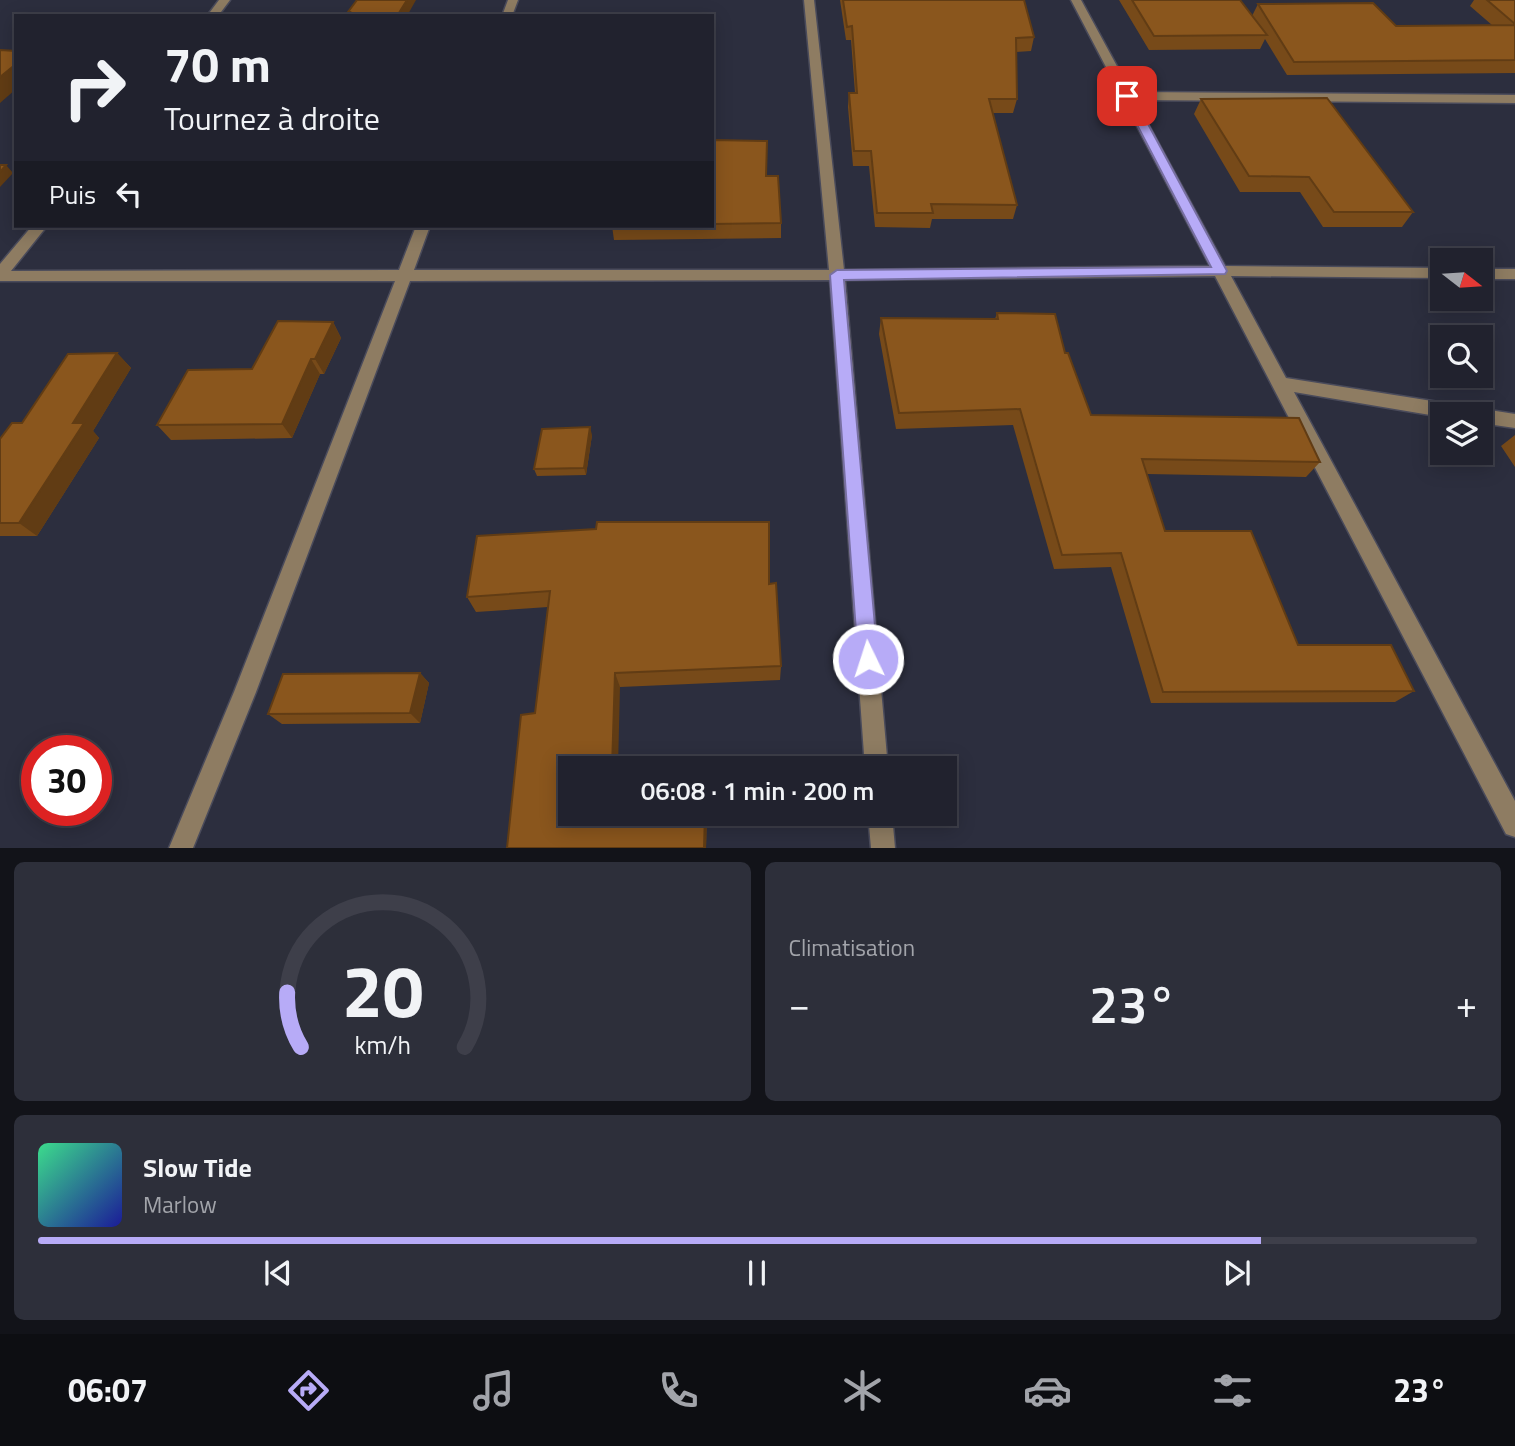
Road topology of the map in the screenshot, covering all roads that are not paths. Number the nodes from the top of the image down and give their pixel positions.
1 (225, 0) edge
2 (809, 0) edge
3 (1076, 0) edge
4 (214, 14) edge
5 (1127, 96) junction
6 (1515, 99) edge
7 (38, 228) edge
8 (422, 228) edge
9 (1220, 271) junction
10 (1430, 273) edge
11 (1493, 274) edge
12 (1515, 274) edge
13 (0, 275) edge
14 (404, 275) junction
15 (837, 275) junction
16 (1281, 384) junction
17 (1430, 408) edge
18 (1493, 418) edge
19 (1515, 421) edge
20 (876, 756) edge
21 (1515, 825) edge
22 (881, 826) edge
23 (181, 848) edge
24 (883, 848) edge

1 - 4 street
2 - 15 street
3 - 5 street
5 - 6 street
5 - 9 street
7 - 13 street
8 - 14 street
9 - 10 street
9 - 15 street
9 - 16 street
11 - 12 street
13 - 14 street
14 - 15 street
14 - 23 street
15 - 20 street
16 - 17 street
16 - 21 street
18 - 19 street
22 - 24 street

